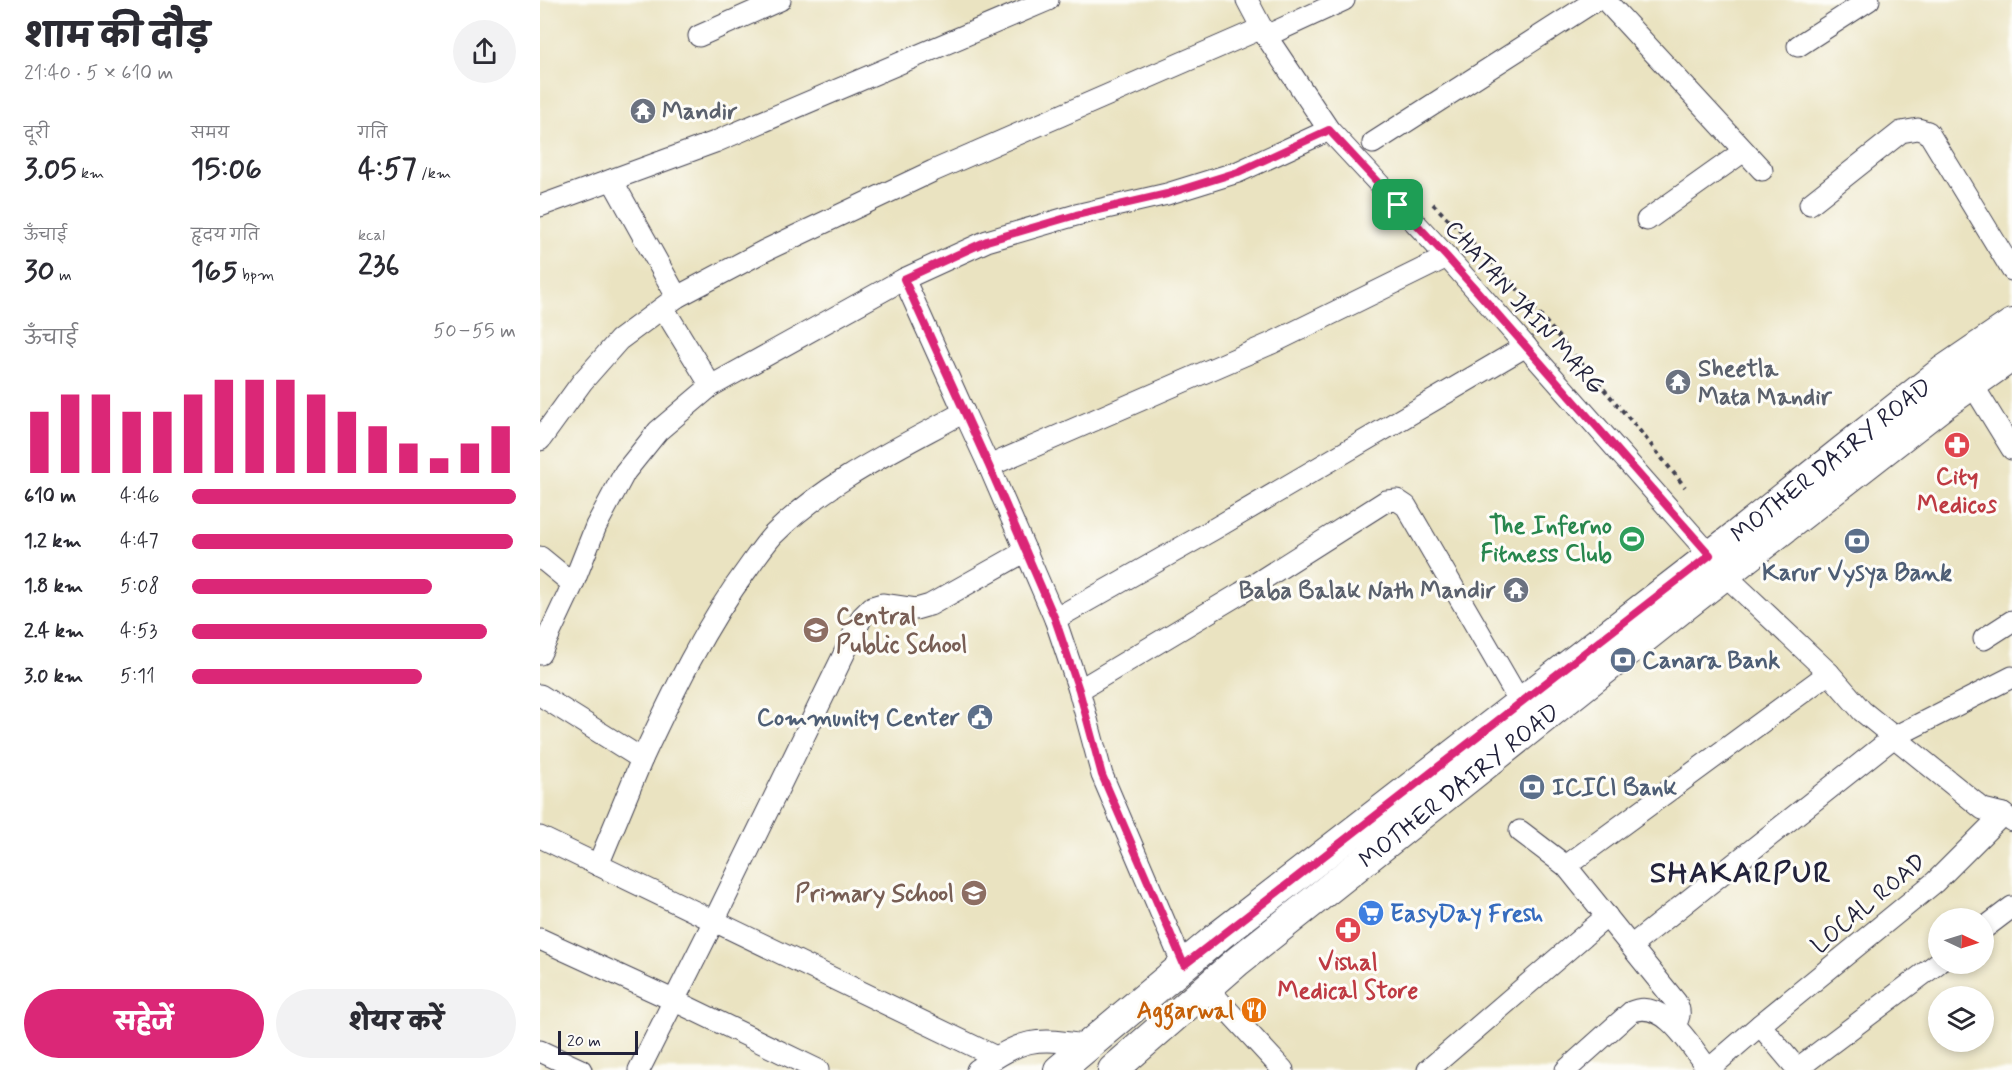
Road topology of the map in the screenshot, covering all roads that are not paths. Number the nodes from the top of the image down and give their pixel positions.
1 (780, 0) edge
2 (1048, 0) edge
3 (1247, 0) edge
4 (1344, 0) edge
5 (1596, 0) edge
6 (1605, 0) edge
7 (1869, 0) edge
8 (1264, 32) junction
9 (699, 36) dead end
10 (1798, 46) dead end
11 (1329, 130) junction
12 (1373, 143) dead end
13 (1744, 151) junction
14 (1762, 170) dead end
15 (612, 180) junction
16 (1810, 204) dead end
17 (540, 206) edge
18 (1647, 220) dead end
19 (1447, 257) junction
20 (2012, 270) edge
21 (904, 279) junction
22 (671, 303) junction
23 (2012, 324) edge
24 (1526, 346) junction
25 (2012, 356) edge
26 (1972, 384) junction
27 (711, 386) junction
28 (964, 412) junction
29 (540, 440) edge
30 (2012, 449) edge
31 (989, 466) junction
32 (1026, 551) junction
33 (540, 557) edge
34 (1717, 565) junction
35 (573, 584) junction
36 (1055, 619) junction
37 (2012, 621) edge
38 (1984, 639) dead end
39 (540, 654) edge
40 (1829, 673) junction
41 (2012, 677) edge
42 (1079, 690) junction
43 (540, 695) edge
44 (1520, 702) junction
45 (1894, 736) junction
46 (642, 759) junction
47 (2007, 817) edge
48 (1520, 831) dead end
49 (540, 837) edge
50 (598, 865) junction
51 (1566, 866) junction
52 (2012, 907) edge
53 (1606, 916) junction
54 (714, 921) junction
55 (1994, 921) edge
56 (540, 939) edge
57 (1631, 946) junction
58 (1184, 965) junction
59 (1928, 971) edge
60 (1208, 989) junction
61 (673, 1000) junction
62 (1760, 1025) junction
63 (1675, 1026) junction
64 (1089, 1046) junction
65 (540, 1051) edge
66 (996, 1057) junction
67 (1798, 1069) edge
68 (581, 1070) edge
69 (639, 1070) edge
70 (818, 1070) edge
71 (976, 1070) edge
72 (1059, 1070) edge
73 (1113, 1070) edge
74 (1283, 1070) edge
75 (1428, 1070) edge
76 (1566, 1070) edge
77 (1708, 1070) edge

1 - 9 street
2 - 15 street
3 - 8 street, CHATAN JAIN MARG
4 - 8 street
5 - 12 street
6 - 13 street
7 - 10 street
8 - 11 street, CHATAN JAIN MARG
8 - 22 street
11 - 19 street, CHATAN JAIN MARG
11 - 21 street
13 - 14 street
13 - 18 street
15 - 17 street
15 - 22 street
16 - 20 street
19 - 24 street, CHATAN JAIN MARG
19 - 31 street
21 - 27 street
21 - 28 street
22 - 27 street
22 - 29 street
23 - 34 main road, MOTHER DAIRY ROAD
24 - 34 street, CHATAN JAIN MARG
24 - 36 street
25 - 26 main road, MOTHER DAIRY ROAD
26 - 30 street
26 - 34 main road, MOTHER DAIRY ROAD
27 - 35 street
28 - 31 street
28 - 46 street
31 - 32 street
32 - 36 street
32 - 54 street
33 - 35 street
34 - 40 street, CHATAN JAIN MARG
34 - 44 main road, MOTHER DAIRY ROAD
34 - 60 main road, MOTHER DAIRY ROAD
35 - 39 street
36 - 42 street
37 - 38 street
40 - 45 street, CHATAN JAIN MARG
40 - 51 street
41 - 45 street
42 - 44 street
42 - 58 street
43 - 46 street
44 - 58 main road, MOTHER DAIRY ROAD
45 - 47 street, CHATAN JAIN MARG
45 - 57 street
46 - 50 street
47 - 62 street, LOCAL ROAD
48 - 51 street
49 - 50 street
50 - 54 street
51 - 53 street
52 - 55 street
53 - 57 street
53 - 75 street
54 - 61 street
54 - 66 street
56 - 61 street
57 - 63 street
58 - 64 main road, MOTHER DAIRY ROAD
59 - 67 street
60 - 73 main road, MOTHER DAIRY ROAD
60 - 74 street
61 - 69 street
61 - 70 street
62 - 67 street
62 - 77 street, LOCAL ROAD
63 - 76 street
63 - 77 street
64 - 66 street
64 - 72 main road, MOTHER DAIRY ROAD
65 - 68 street
66 - 71 street

